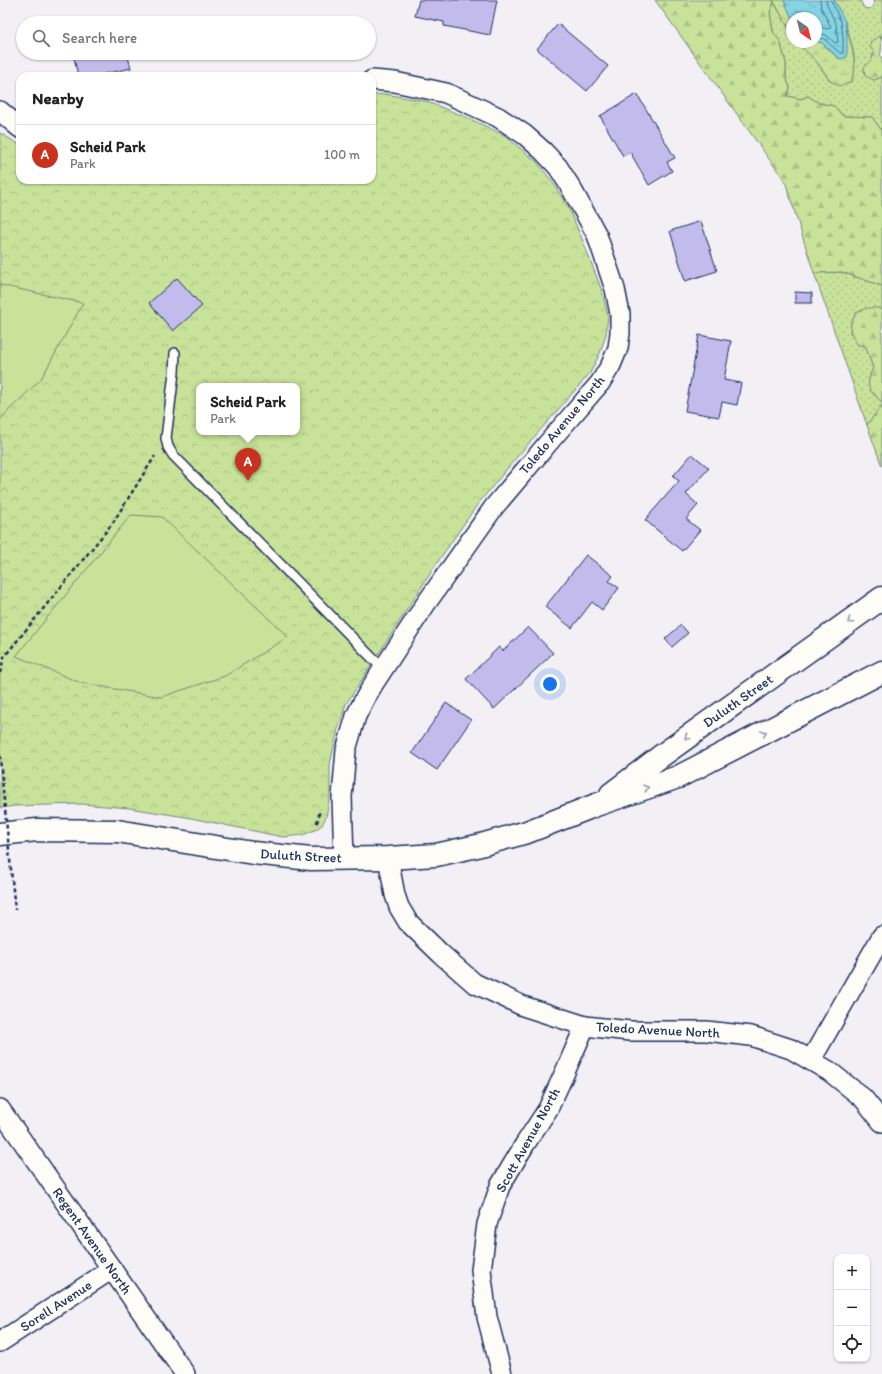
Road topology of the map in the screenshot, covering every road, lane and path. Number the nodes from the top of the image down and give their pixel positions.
1 (376, 80) edge
2 (0, 111) edge
3 (16, 125) edge
4 (175, 353) dead end
5 (166, 438) junction
6 (882, 598) edge
7 (4, 657) junction
8 (0, 658) edge
9 (383, 669) junction
10 (0, 672) edge
11 (882, 672) edge
12 (0, 755) edge
13 (0, 769) edge
14 (596, 805) junction
15 (0, 834) edge
16 (388, 858) junction
17 (344, 859) junction
18 (15, 910) dead end
19 (882, 936) edge
20 (585, 1026) junction
21 (811, 1060) junction
22 (0, 1109) edge
23 (882, 1122) edge
24 (112, 1269) junction
25 (0, 1342) edge
26 (185, 1374) edge
27 (502, 1374) edge

1 - 9 street, Toledo Avenue North
2 - 3 street
4 - 5 lane
5 - 7 path
5 - 9 lane
6 -> 14 street, Duluth Street
7 - 8 path
7 - 10 path
9 - 17 street, Toledo Avenue North
14 -> 11 street, Duluth Street
12 - 13 path
13 - 18 path, bridge
14 - 16 street, Duluth Street
15 - 17 street, Duluth Street
16 - 17 street, Duluth Street
16 - 20 street, Toledo Avenue North
19 - 21 street
20 - 21 street, Toledo Avenue North
20 - 27 street, Scott Avenue North
21 - 23 street, Toledo Avenue North
22 - 24 street, Regent Avenue North
24 - 25 street, Sorell Avenue
24 - 26 street, Regent Avenue North

